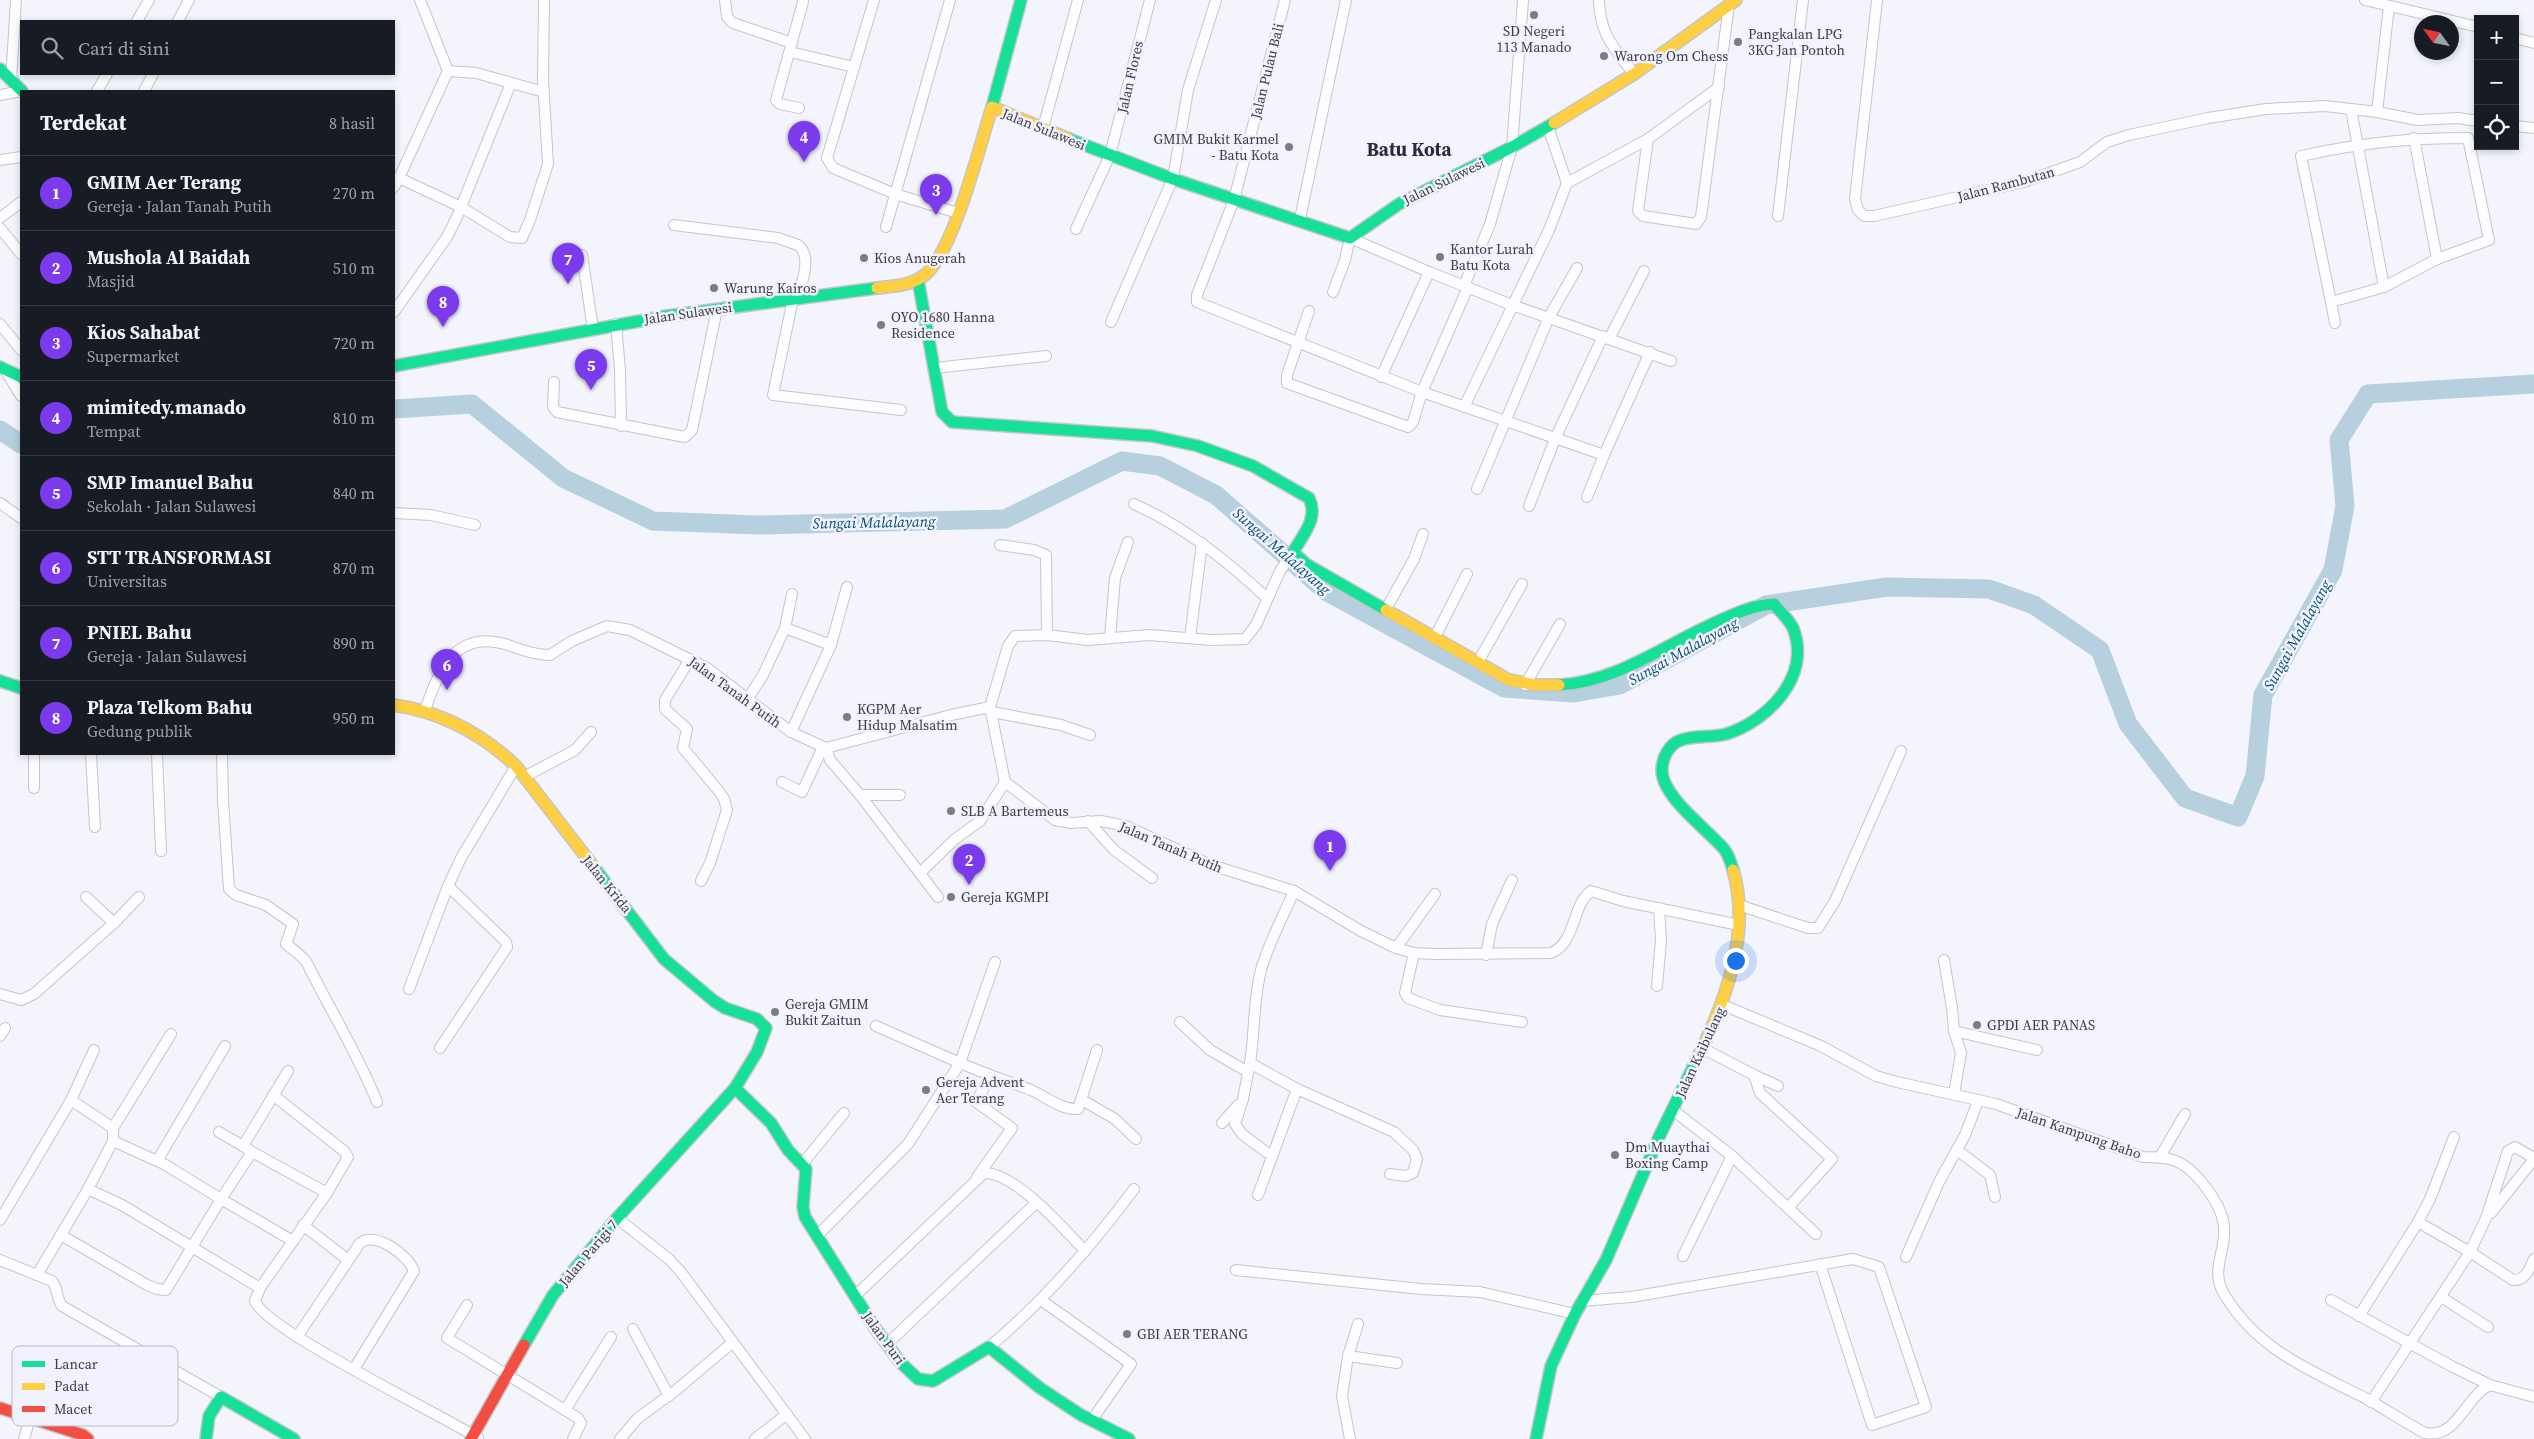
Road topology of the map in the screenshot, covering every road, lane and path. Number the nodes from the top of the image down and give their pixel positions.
1 (16, 0) edge
2 (149, 0) edge
3 (189, 0) edge
4 (420, 0) edge
5 (544, 0) edge
6 (725, 0) edge
7 (874, 0) edge
8 (950, 0) edge
9 (1021, 0) edge
10 (1078, 0) edge
11 (1150, 0) edge
12 (1216, 0) edge
13 (1285, 0) edge
14 (1346, 0) edge
15 (1523, 0) edge
16 (1599, 0) edge
17 (1803, 0) edge
18 (1877, 0) edge
19 (2365, 0) edge
20 (803, 2) dead end
21 (1733, 3) edge
22 (2389, 6) junction
23 (138, 20) edge
24 (179, 20) edge
25 (2474, 26) edge
26 (2519, 39) edge
27 (2534, 43) edge
28 (791, 48) junction
29 (854, 67) junction
30 (0, 69) edge
31 (448, 71) junction
32 (1634, 74) junction
33 (106, 75) edge
34 (152, 75) edge
35 (12, 81) junction
36 (512, 83) junction
37 (1719, 87) junction
38 (21, 90) edge
39 (98, 90) edge
40 (145, 90) edge
41 (20, 91) edge
42 (544, 92) junction
43 (0, 94) edge
44 (992, 107) junction
45 (799, 108) dead end
46 (2351, 109) junction
47 (2377, 112) junction
48 (2474, 120) edge
49 (2519, 126) edge
50 (1548, 127) junction
51 (1043, 128) junction
52 (2534, 128) edge
53 (2414, 138) junction
54 (1648, 139) junction
55 (2356, 144) junction
56 (1512, 147) junction
57 (1110, 155) junction
58 (20, 157) edge
59 (0, 160) edge
60 (1173, 178) junction
61 (397, 183) edge
62 (1567, 183) junction
63 (895, 194) junction
64 (1234, 200) junction
65 (20, 203) edge
66 (461, 207) junction
67 (958, 213) junction
68 (1778, 216) dead end
69 (0, 218) edge
70 (1300, 219) junction
71 (674, 225) dead end
72 (886, 227) dead end
73 (0, 228) edge
74 (1076, 229) dead end
75 (1350, 238) junction
76 (20, 253) edge
77 (582, 255) dead end
78 (2437, 259) junction
79 (1577, 268) dead end
80 (1644, 271) dead end
81 (1429, 272) junction
82 (918, 280) junction
83 (1466, 286) junction
84 (2384, 287) junction
85 (1333, 292) dead end
86 (795, 298) junction
87 (2331, 302) junction
88 (1512, 304) junction
89 (716, 309) junction
90 (395, 311) edge
91 (1309, 311) dead end
92 (1549, 317) junction
93 (1111, 322) dead end
94 (2335, 323) dead end
95 (0, 324) edge
96 (616, 324) junction
97 (593, 328) junction
98 (1606, 337) junction
99 (1298, 343) junction
100 (20, 349) edge
101 (1650, 352) junction
102 (1046, 356) dead end
103 (1671, 361) dead end
104 (395, 366) edge
105 (2, 368) edge
106 (935, 368) junction
107 (20, 377) edge
108 (1381, 377) junction
109 (554, 382) dead end
110 (1422, 392) junction
111 (20, 395) edge
112 (1464, 408) junction
113 (900, 410) dead end
114 (1505, 422) junction
115 (621, 426) junction
116 (1555, 439) junction
117 (1604, 455) junction
118 (1477, 489) dead end
119 (1587, 497) dead end
120 (0, 503) edge
121 (1134, 504) dead end
122 (1528, 506) dead end
123 (395, 513) edge
124 (20, 517) edge
125 (475, 525) dead end
126 (1423, 534) dead end
127 (1128, 542) dead end
128 (1202, 543) junction
129 (1000, 545) dead end
130 (1292, 553) junction
131 (1467, 574) dead end
132 (1522, 584) dead end
133 (847, 587) dead end
134 (792, 594) dead end
135 (1267, 598) junction
136 (1386, 609) junction
137 (1560, 624) dead end
138 (785, 628) junction
139 (1047, 635) junction
140 (1110, 637) junction
141 (1435, 637) junction
142 (1190, 638) junction
143 (831, 645) junction
144 (690, 659) junction
145 (1478, 662) junction
146 (0, 681) edge
147 (1525, 685) junction
148 (20, 688) edge
149 (747, 700) junction
150 (395, 705) edge
151 (425, 710) junction
152 (991, 710) junction
153 (591, 732) dead end
154 (791, 732) junction
155 (1090, 735) dead end
156 (824, 747) junction
157 (1902, 751) dead end
158 (34, 755) edge
159 (91, 755) edge
160 (157, 755) edge
161 (222, 755) edge
162 (516, 766) junction
163 (524, 777) junction
164 (782, 782) dead end
165 (1005, 782) junction
166 (34, 788) dead end
167 (860, 795) junction
168 (900, 796) dead end
169 (1088, 821) junction
170 (95, 827) dead end
171 (161, 851) dead end
172 (920, 872) junction
173 (1152, 878) dead end
174 (1512, 880) dead end
175 (701, 882) dead end
176 (448, 886) junction
177 (1294, 891) junction
178 (1435, 894) dead end
179 (86, 897) dead end
180 (139, 897) dead end
181 (938, 897) dead end
182 (1739, 905) junction
183 (1659, 908) junction
184 (114, 923) junction
185 (1738, 925) junction
186 (1396, 948) junction
187 (1414, 954) junction
188 (1486, 955) junction
189 (1944, 960) dead end
190 (995, 962) dead end
191 (1657, 986) dead end
192 (409, 989) dead end
193 (0, 994) edge
194 (1723, 1005) junction
195 (1180, 1022) dead end
196 (1522, 1022) dead end
197 (876, 1026) dead end
198 (1954, 1031) junction
199 (171, 1034) dead end
200 (225, 1046) dead end
201 (440, 1048) dead end
202 (1702, 1048) junction
203 (94, 1050) dead end
204 (1097, 1050) dead end
205 (2037, 1050) dead end
206 (960, 1063) junction
207 (1249, 1068) junction
208 (288, 1071) dead end
209 (1754, 1075) junction
210 (990, 1076) junction
211 (1778, 1086) dead end
212 (735, 1088) junction
213 (1298, 1089) junction
214 (1954, 1094) junction
215 (273, 1095) junction
216 (1243, 1099) junction
217 (71, 1100) junction
218 (1082, 1100) junction
219 (1978, 1101) junction
220 (377, 1102) dead end
221 (1672, 1110) junction
222 (844, 1113) dead end
223 (2185, 1114) dead end
224 (1222, 1123) dead end
225 (114, 1128) junction
226 (219, 1132) dead end
227 (2454, 1137) dead end
228 (1136, 1139) dead end
229 (113, 1141) junction
230 (248, 1149) junction
231 (1957, 1150) junction
232 (1266, 1152) dead end
233 (1732, 1156) junction
234 (2160, 1157) junction
235 (2534, 1159) edge
236 (157, 1161) junction
237 (802, 1163) junction
238 (1390, 1174) dead end
239 (977, 1177) junction
240 (88, 1189) junction
241 (1134, 1189) dead end
242 (327, 1193) junction
243 (1258, 1195) dead end
244 (1995, 1197) dead end
245 (221, 1199) junction
246 (1036, 1203) junction
247 (1788, 1208) junction
248 (617, 1218) junction
249 (2486, 1218) junction
250 (0, 1220) edge
251 (2418, 1222) junction
252 (303, 1225) junction
253 (1816, 1234) dead end
254 (61, 1235) junction
255 (817, 1236) junction
256 (293, 1240) junction
257 (194, 1246) junction
258 (1085, 1251) junction
259 (2470, 1252) junction
260 (1683, 1256) dead end
261 (1906, 1257) dead end
262 (2534, 1259) edge
263 (0, 1260) edge
264 (348, 1260) junction
265 (1820, 1264) junction
266 (1236, 1270) dead end
267 (37, 1275) junction
268 (260, 1288) junction
269 (855, 1296) junction
270 (2441, 1297) junction
271 (1041, 1300) junction
272 (2331, 1300) dead end
273 (1582, 1301) junction
274 (467, 1305) dead end
275 (1575, 1314) junction
276 (2359, 1316) junction
277 (1358, 1324) dead end
278 (2488, 1327) dead end
279 (633, 1329) dead end
280 (297, 1337) junction
281 (611, 1337) dead end
282 (732, 1343) junction
283 (888, 1344) junction
284 (2410, 1344) junction
285 (132, 1346) edge
286 (988, 1347) junction
287 (1348, 1356) junction
288 (1397, 1363) dead end
289 (354, 1369) junction
290 (178, 1372) edge
291 (509, 1374) junction
292 (2490, 1385) junction
293 (669, 1396) junction
294 (221, 1397) junction
295 (2534, 1397) edge
296 (2371, 1402) junction
297 (0, 1408) edge
298 (565, 1410) junction
299 (12, 1412) edge
300 (787, 1414) junction
301 (1092, 1420) junction
302 (28, 1426) edge
303 (55, 1426) edge
304 (475, 1438) edge
305 (24, 1439) edge
306 (88, 1439) edge
307 (206, 1439) edge
308 (294, 1439) edge
309 (573, 1439) edge
310 (620, 1439) edge
311 (756, 1439) edge
312 (805, 1439) edge
313 (1129, 1439) edge
314 (1350, 1439) edge
315 (1536, 1439) edge

1 - 35 street
2 - 23 street
3 - 24 street
4 - 31 street
5 - 42 street
6 - 28 street
7 - 29 street
8 - 63 street
9 - 44 street
10 - 51 street
11 - 57 street, Jalan Flores
12 - 60 street
13 - 64 street, Jalan Pulau Bali
14 - 70 street
15 - 56 street
16 - 32 street
17 - 68 street
18 - 46 street, Jalan Rambutan
19 - 22 street
20 - 28 street
21 - 32 street, Jalan Sulawesi
21 - 37 street
22 - 25 street
22 - 47 street
26 - 27 street
28 - 29 street
28 - 45 street
29 - 63 street
30 - 35 street
31 - 36 street
31 - 61 street
32 - 50 street, Jalan Sulawesi
33 - 39 street
34 - 40 street
35 - 38 street
36 - 42 street
36 - 66 street
37 - 54 street
37 - 54 street
41 - 43 street
42 - 66 street
44 - 51 street, Jalan Sulawesi
44 - 67 street, Jalan Sulawesi
46 - 47 street, Jalan Rambutan
46 - 55 street
47 - 48 street, Jalan Rambutan
49 - 52 street
50 - 56 street, Jalan Sulawesi
50 - 62 street
51 - 57 street, Jalan Sulawesi
53 - 55 street
53 - 78 street
53 - 78 street
54 - 62 street
55 - 84 street
55 - 87 street
56 - 75 street, Jalan Sulawesi
56 - 83 street
57 - 60 street, Jalan Sulawesi
57 - 74 street, Jalan Flores
58 - 59 street
60 - 64 street, Jalan Sulawesi
60 - 93 street
61 - 66 street
62 - 88 street
63 - 67 street
63 - 72 street
64 - 70 street, Jalan Sulawesi
64 - 99 street, Jalan Pulau Bali
65 - 69 street
66 - 90 street
67 - 82 street, Jalan Sulawesi
70 - 75 street, Jalan Sulawesi
71 - 86 street
73 - 76 street
75 - 81 street
75 - 85 street
77 - 97 street
78 - 84 street
79 - 92 street
80 - 98 street
81 - 83 street
81 - 108 street
82 - 86 street, Jalan Sulawesi
82 - 106 street
83 - 88 street
83 - 110 street
84 - 87 street
86 - 89 street, Jalan Sulawesi
86 - 113 street
87 - 94 street
88 - 92 street
88 - 112 street
89 - 96 street, Jalan Sulawesi
89 - 115 street
91 - 99 street
92 - 98 street
92 - 114 street
95 - 100 street
96 - 97 street, Jalan Sulawesi
96 - 115 street
97 - 104 street, Jalan Sulawesi
98 - 101 street
98 - 116 street
99 - 108 street
99 - 110 street
101 - 103 street
101 - 117 street
102 - 106 street
105 - 107 street
105 - 111 street
106 - 130 street
108 - 110 street
109 - 115 street
110 - 112 street
112 - 114 street
114 - 116 street
114 - 118 street
116 - 117 street
116 - 122 street
117 - 119 street
120 - 124 street
121 - 128 street
123 - 125 street
126 - 136 street
127 - 140 street
128 - 135 street
128 - 142 street
129 - 139 street
130 - 135 street
130 - 136 street
131 - 141 street
132 - 145 street
133 - 143 street
134 - 138 street
135 - 142 street
136 - 141 street
137 - 147 street
138 - 143 street
138 - 149 street
139 - 140 street
139 - 152 street
140 - 142 street
141 - 145 street
143 - 154 street
144 - 149 street, Jalan Tanah Putih
144 - 151 street, Jalan Tanah Putih
144 - 175 street
145 - 147 street
146 - 148 street
147 - 182 street, Jalan Kaibulang
149 - 154 street, Jalan Tanah Putih
150 - 151 street, Jalan Krida
151 - 162 street, Jalan Krida
152 - 155 street
152 - 156 street
152 - 165 street
153 - 163 street
154 - 156 street, Jalan Tanah Putih
156 - 164 street
156 - 167 street
157 - 182 street
158 - 166 street
159 - 170 street
160 - 171 street
161 - 220 street
162 - 163 street, Jalan Krida
162 - 176 street
163 - 212 street, Jalan Krida
165 - 169 street, Jalan Tanah Putih
165 - 172 street
167 - 168 street
167 - 172 street
169 - 173 street
169 - 177 street, Jalan Tanah Putih
172 - 181 street
174 - 188 street
176 - 192 street
176 - 201 street
177 - 186 street, Jalan Tanah Putih
177 - 207 street
178 - 186 street
179 - 184 street
180 - 184 street
182 - 185 street, Jalan Kaibulang
183 - 185 street
183 - 188 street, Jalan Tanah Putih
183 - 191 street
184 - 193 street
185 - 194 street, Jalan Kaibulang
186 - 187 street, Jalan Tanah Putih
187 - 188 street, Jalan Tanah Putih
187 - 196 street
189 - 198 street
190 - 206 street
194 - 202 street, Jalan Kaibulang
194 - 214 street, Jalan Kampung Baho
195 - 207 street
197 - 206 street
198 - 205 street
198 - 214 street
199 - 225 street
200 - 236 street
202 - 209 street
202 - 221 street, Jalan Kaibulang
203 - 217 street
204 - 218 street
206 - 210 street
206 - 255 street
207 - 213 street
207 - 216 street
208 - 215 street
209 - 211 street
209 - 247 street
210 - 218 street
210 - 239 street
212 - 237 street
212 - 248 street, Jalan Parigi 7
213 - 238 street
213 - 243 street
214 - 219 street, Jalan Kampung Baho
215 - 230 street
215 - 242 street
216 - 224 street
216 - 232 street
217 - 225 street
217 - 250 street
218 - 228 street
219 - 231 street
219 - 234 street, Jalan Kampung Baho
221 - 233 street
221 - 273 street, Jalan Kaibulang
222 - 237 street
223 - 234 street
225 - 229 street
226 - 230 street
227 - 251 street
229 - 236 street
229 - 240 street
230 - 242 street
230 - 245 street
231 - 244 street
231 - 261 street
233 - 247 street
233 - 260 street
234 - 296 street, Jalan Kampung Baho
235 - 249 street
235 - 249 street
236 - 245 street
237 - 255 street, Jalan Puri
239 - 246 street
239 - 269 street
240 - 254 street
240 - 257 street
241 - 258 street
242 - 252 street
245 - 256 street
245 - 257 street
246 - 258 street
246 - 283 street
247 - 253 street
248 - 282 street
248 - 291 street, Jalan Parigi 7
249 - 259 street
251 - 259 street
251 - 276 street
252 - 256 street
252 - 264 street
254 - 257 street
254 - 267 street
255 - 269 street, Jalan Puri
256 - 268 street
257 - 268 street
258 - 271 street
259 - 262 street
259 - 270 street
263 - 267 street
264 - 280 street
264 - 289 street
265 - 265 street
265 - 273 street
266 - 275 street
267 - 285 street
268 - 280 street
269 - 283 street, Jalan Puri
270 - 278 street
270 - 284 street
271 - 286 street
271 - 301 street
272 - 276 street
273 - 275 street, Jalan Kaibulang
274 - 291 street
275 - 315 street, Jalan Kaibulang
276 - 284 street
277 - 287 street
279 - 293 street
280 - 289 street
281 - 298 street
282 - 293 street
282 - 300 street
283 - 286 street, Jalan Puri
284 - 292 street
284 - 296 street
286 - 301 street
287 - 288 street
287 - 314 street
289 - 304 street
290 - 294 street
291 - 298 street
291 - 304 street, Jalan Parigi 7
292 - 295 street
292 - 296 street, Jalan Kampung Baho
293 - 310 street
294 - 307 street
294 - 308 street
297 - 299 street
298 - 309 street
300 - 311 street
300 - 312 street
301 - 313 street
302 - 305 street
303 - 306 street

